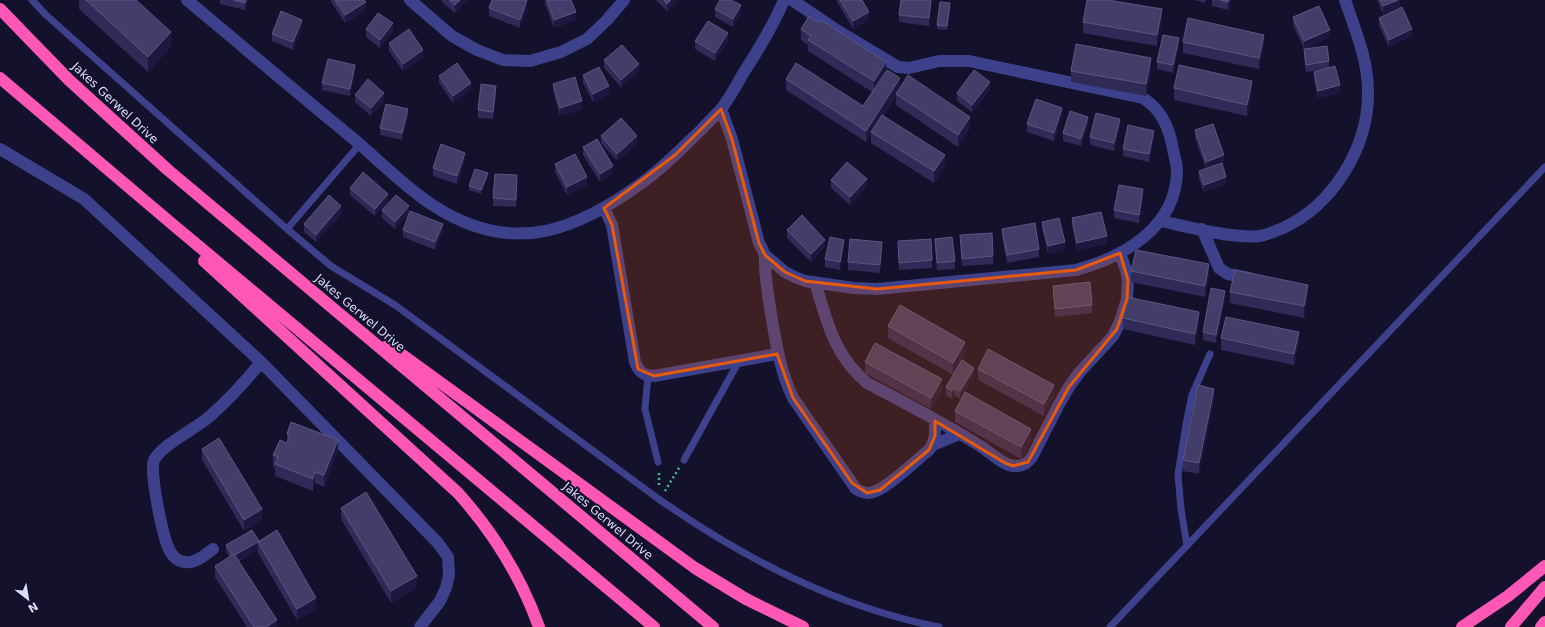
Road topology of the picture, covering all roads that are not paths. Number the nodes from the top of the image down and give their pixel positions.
1 (32, 0) edge
2 (186, 0) edge
3 (410, 0) edge
4 (624, 0) edge
5 (784, 0) edge
6 (792, 0) edge
7 (1345, 0) edge
8 (0, 9) edge
9 (0, 78) edge
10 (721, 109) junction
11 (360, 144) junction
12 (0, 149) edge
13 (1545, 167) edge
14 (604, 208) junction
15 (1161, 221) junction
16 (171, 223) junction
17 (287, 229) junction
18 (1202, 229) junction
19 (1120, 253) junction
20 (765, 255) junction
21 (1258, 280) edge
22 (815, 282) junction
23 (367, 337) junction
24 (777, 354) junction
25 (1210, 354) dead end
26 (740, 361) junction
27 (261, 362) junction
28 (648, 376) junction
29 (935, 421) junction
30 (959, 434) junction
31 (933, 445) junction
32 (684, 460) road end
33 (658, 462) road end
34 (1187, 546) junction
35 (214, 549) dead end
36 (1545, 566) edge
37 (1545, 587) edge
38 (1545, 622) edge
39 (420, 627) edge
40 (539, 627) edge
41 (654, 627) edge
42 (713, 627) edge
43 (803, 627) edge
44 (939, 627) edge
45 (1110, 627) edge
46 (1462, 627) edge
47 (1511, 627) edge
48 (1541, 627) edge

1 - 17 lane
2 - 11 street
3 - 4 street
5 - 10 street
6 - 15 street
7 - 18 street
8 - 23 highway, Jakes Gerwel Drive
9 - 16 highway
10 - 14 street
10 - 20 street
11 - 14 street
11 - 17 lane
12 - 27 street
13 - 34 lane
14 - 28 street
15 - 18 street
15 - 19 street
16 - 40 highway
16 - 41 highway
17 - 44 lane
18 - 21 street
19 - 22 street
19 - 30 street
20 - 22 street
20 - 24 street
22 - 29 street
23 - 42 highway, Jakes Gerwel Drive
23 - 43 highway
24 - 26 street
24 - 31 street
25 - 34 lane
26 - 28 street
26 - 32 lane
27 - 35 street
27 - 39 street
28 - 33 lane
29 - 30 street
29 - 31 street
30 - 31 street
34 - 45 lane
36 - 46 highway
37 - 47 highway
38 - 48 highway

